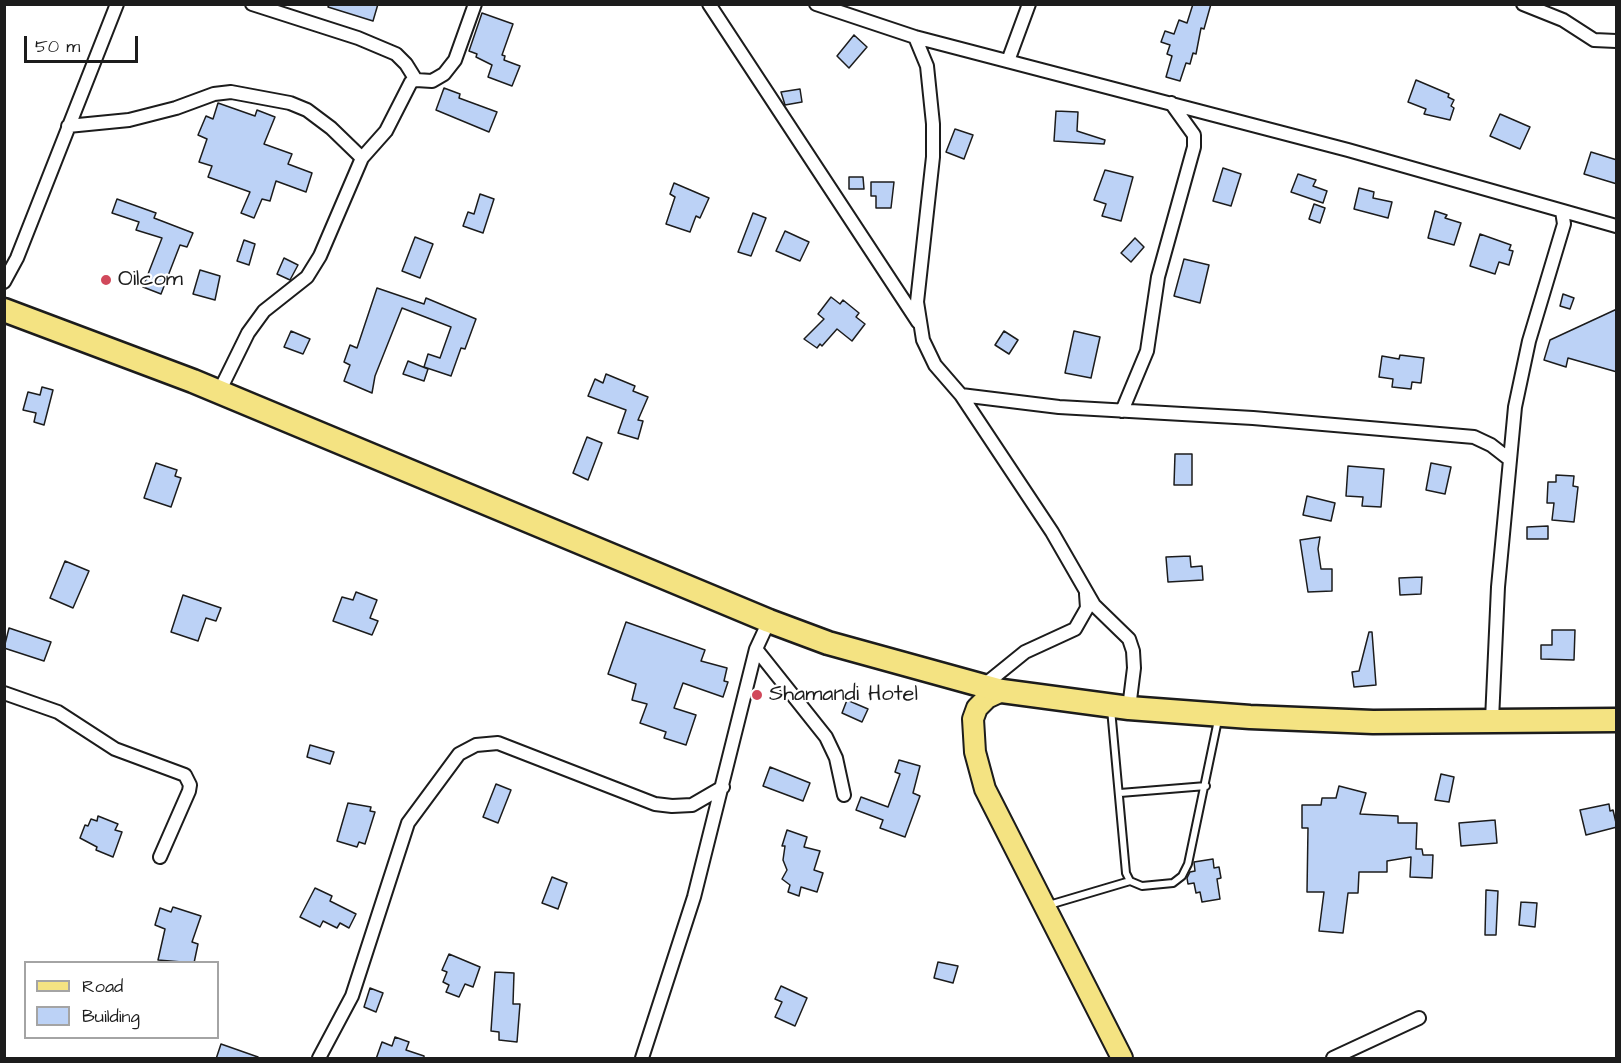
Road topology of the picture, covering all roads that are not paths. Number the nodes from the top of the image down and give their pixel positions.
1 (117, 4) edge
2 (252, 4) edge
3 (475, 4) edge
4 (709, 4) edge
5 (816, 4) edge
6 (1029, 4) edge
7 (1522, 4) edge
8 (915, 37) junction
9 (1617, 41) edge
10 (1008, 61) junction
11 (416, 80) junction
12 (1171, 103) junction
13 (68, 126) junction
14 (362, 158) junction
15 (1562, 212) junction
16 (1617, 226) edge
17 (4, 282) edge
18 (4, 310) edge
19 (919, 323) junction
20 (219, 392) junction
21 (961, 395) junction
22 (1122, 411) junction
23 (1509, 459) junction
24 (1086, 594) junction
25 (769, 621) junction
26 (756, 649) junction
27 (993, 688) junction
28 (4, 693) edge
29 (1120, 707) junction
30 (1219, 715) junction
31 (1492, 720) junction
32 (1617, 720) edge
33 (1206, 786) junction
34 (723, 787) junction
35 (1120, 793) junction
36 (844, 795) dead end
37 (160, 857) dead end
38 (1130, 881) junction
39 (1045, 906) junction
40 (1419, 1018) dead end
41 (319, 1059) edge
42 (642, 1059) edge
43 (1122, 1059) edge
44 (1333, 1059) edge

1 - 13 street
2 - 11 street
3 - 11 street
4 - 19 street
5 - 8 street
6 - 10 street
7 - 9 street
8 - 10 street
8 - 19 street
10 - 12 street
11 - 14 street
12 - 15 street
12 - 22 street
13 - 14 street
13 - 17 street
14 - 20 street
15 - 16 street
15 - 23 street
18 - 20 highway
19 - 21 street
20 - 25 highway
21 - 22 street
21 - 24 street
22 - 23 street
23 - 31 street
24 - 27 street
24 - 29 street
25 - 26 street
25 - 27 highway
26 - 34 street
26 - 36 street
27 - 29 highway
27 - 39 main road
28 - 37 street
29 - 30 highway
29 - 35 lane
30 - 31 highway
30 - 33 lane
31 - 32 highway
33 - 35 lane
33 - 38 lane
34 - 41 street
34 - 42 street
35 - 38 lane
38 - 39 lane
39 - 43 main road
40 - 44 street

